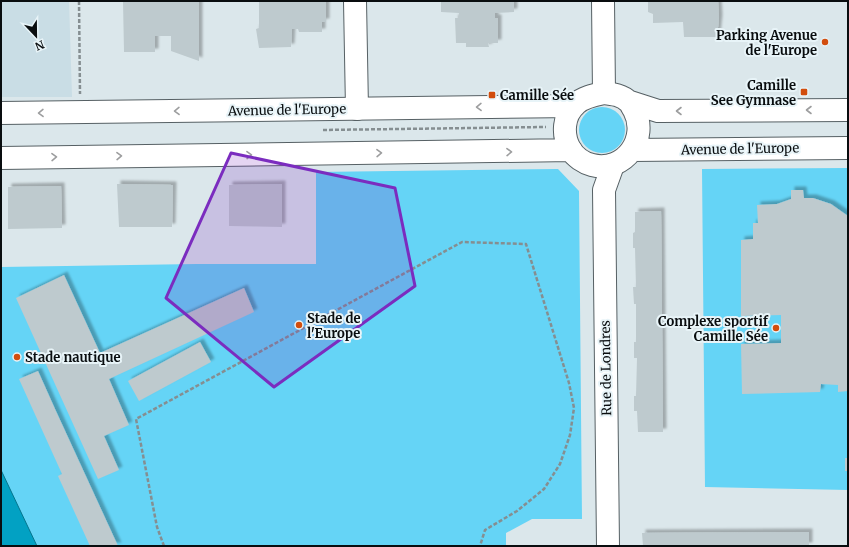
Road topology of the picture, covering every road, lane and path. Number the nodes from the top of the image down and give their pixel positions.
1 (79, 1) edge
2 (355, 1) edge
3 (603, 1) edge
4 (604, 93) junction
5 (630, 102) junction
6 (574, 106) junction
7 (357, 109) junction
8 (848, 110) edge
9 (80, 112) junction
10 (1, 113) edge
11 (848, 148) edge
12 (571, 150) junction
13 (632, 150) junction
14 (1, 158) edge
15 (603, 165) junction
16 (164, 546) edge
17 (480, 546) edge
18 (608, 546) edge

1 - 9 path
2 - 7 main road
3 - 4 main road
4 - 5 main road
4 - 6 main road
8 -> 5 main road
5 - 13 main road
6 -> 7 main road, Avenue de l'Europe
6 - 12 main road
7 -> 9 main road, Avenue de l'Europe
9 -> 10 main road, Avenue de l'Europe
11 - 13 main road, Avenue de l'Europe
14 -> 12 main road
12 - 15 main road
13 - 15 main road
15 - 18 main road, Rue de Londres
16 - 17 path

